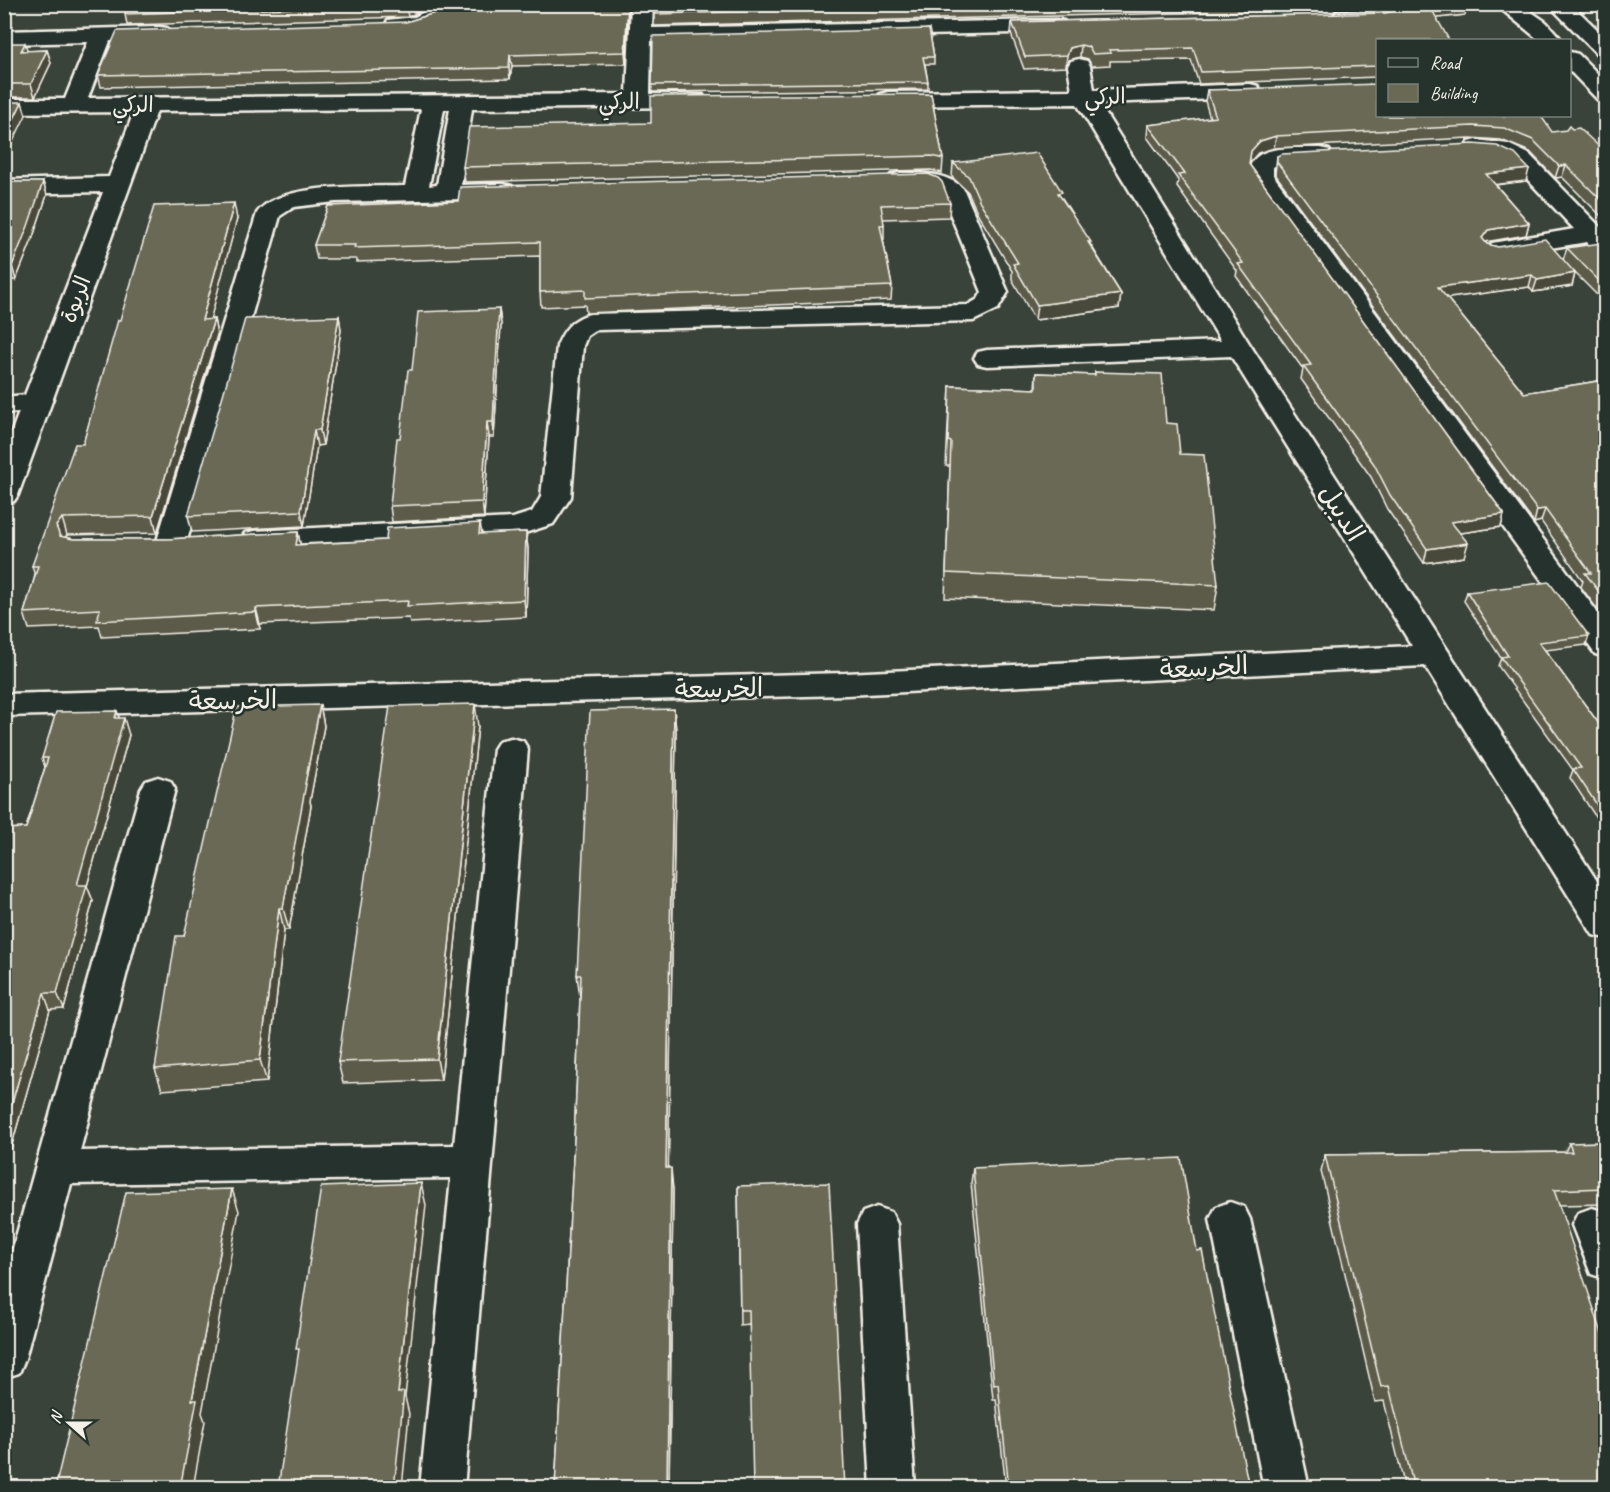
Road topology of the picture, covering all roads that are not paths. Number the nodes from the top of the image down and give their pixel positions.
1 (440, 4) edge
2 (642, 4) edge
3 (1395, 4) edge
4 (1505, 4) edge
5 (1531, 4) edge
6 (1558, 4) edge
7 (1324, 17) edge
8 (373, 26) edge
9 (184, 33) edge
10 (642, 34) junction
11 (1545, 34) edge
12 (102, 36) junction
13 (4, 38) edge
14 (1605, 50) edge
15 (1571, 61) edge
16 (1571, 89) edge
17 (1272, 90) edge
18 (1605, 95) edge
19 (1084, 97) junction
20 (861, 99) edge
21 (638, 100) junction
22 (720, 100) edge
23 (434, 102) junction
24 (462, 103) junction
25 (1605, 103) edge
26 (148, 104) junction
27 (74, 105) junction
28 (4, 106) edge
29 (1447, 148) edge
30 (1343, 153) edge
31 (872, 181) edge
32 (119, 184) junction
33 (4, 187) edge
34 (530, 190) edge
35 (448, 192) junction
36 (416, 193) junction
37 (1599, 241) edge
38 (1494, 249) edge
39 (1239, 348) junction
40 (987, 358) dead end
41 (36, 403) junction
42 (4, 405) edge
43 (4, 495) edge
44 (230, 541) edge
45 (171, 544) edge
46 (1605, 648) edge
47 (1432, 656) junction
48 (4, 705) edge
49 (511, 749) dead end
50 (158, 789) dead end
51 (1605, 925) edge
52 (471, 1161) junction
53 (55, 1168) junction
54 (1230, 1219) dead end
55 (877, 1224) dead end
56 (1592, 1225) dead end
57 (1605, 1262) edge
58 (4, 1359) edge
59 (442, 1488) edge
60 (893, 1488) edge
61 (1287, 1488) edge

1 - 8 street
2 - 10 street
3 - 7 street
4 - 11 street
5 - 11 street
6 - 14 street
9 - 12 street
10 - 19 street
10 - 21 street
12 - 13 street
12 - 27 street
15 - 18 street
16 - 25 street
17 - 19 street, الركي
19 - 20 street, الركي
19 - 39 street, الديبل
21 - 22 street, الركي
21 - 24 street, الركي
23 - 24 street, الركي
23 - 26 street, الركي
23 - 36 street
24 - 35 street
26 - 27 street, الركي
26 - 32 street, الربوة
27 - 28 street, الركي
29 - 37 street
30 - 46 street
31 - 44 street
32 - 33 street
32 - 41 street, الربوة
34 - 35 street
35 - 36 street
36 - 45 street
37 - 38 street
39 - 40 street
39 - 47 street, الديبل
41 - 42 street
41 - 43 street, الربوة
47 - 48 street, الخرسعة
47 - 51 street, الديبل
49 - 52 street
50 - 53 street
52 - 53 street
52 - 59 street
53 - 58 street
54 - 61 street
55 - 60 street
56 - 57 street

